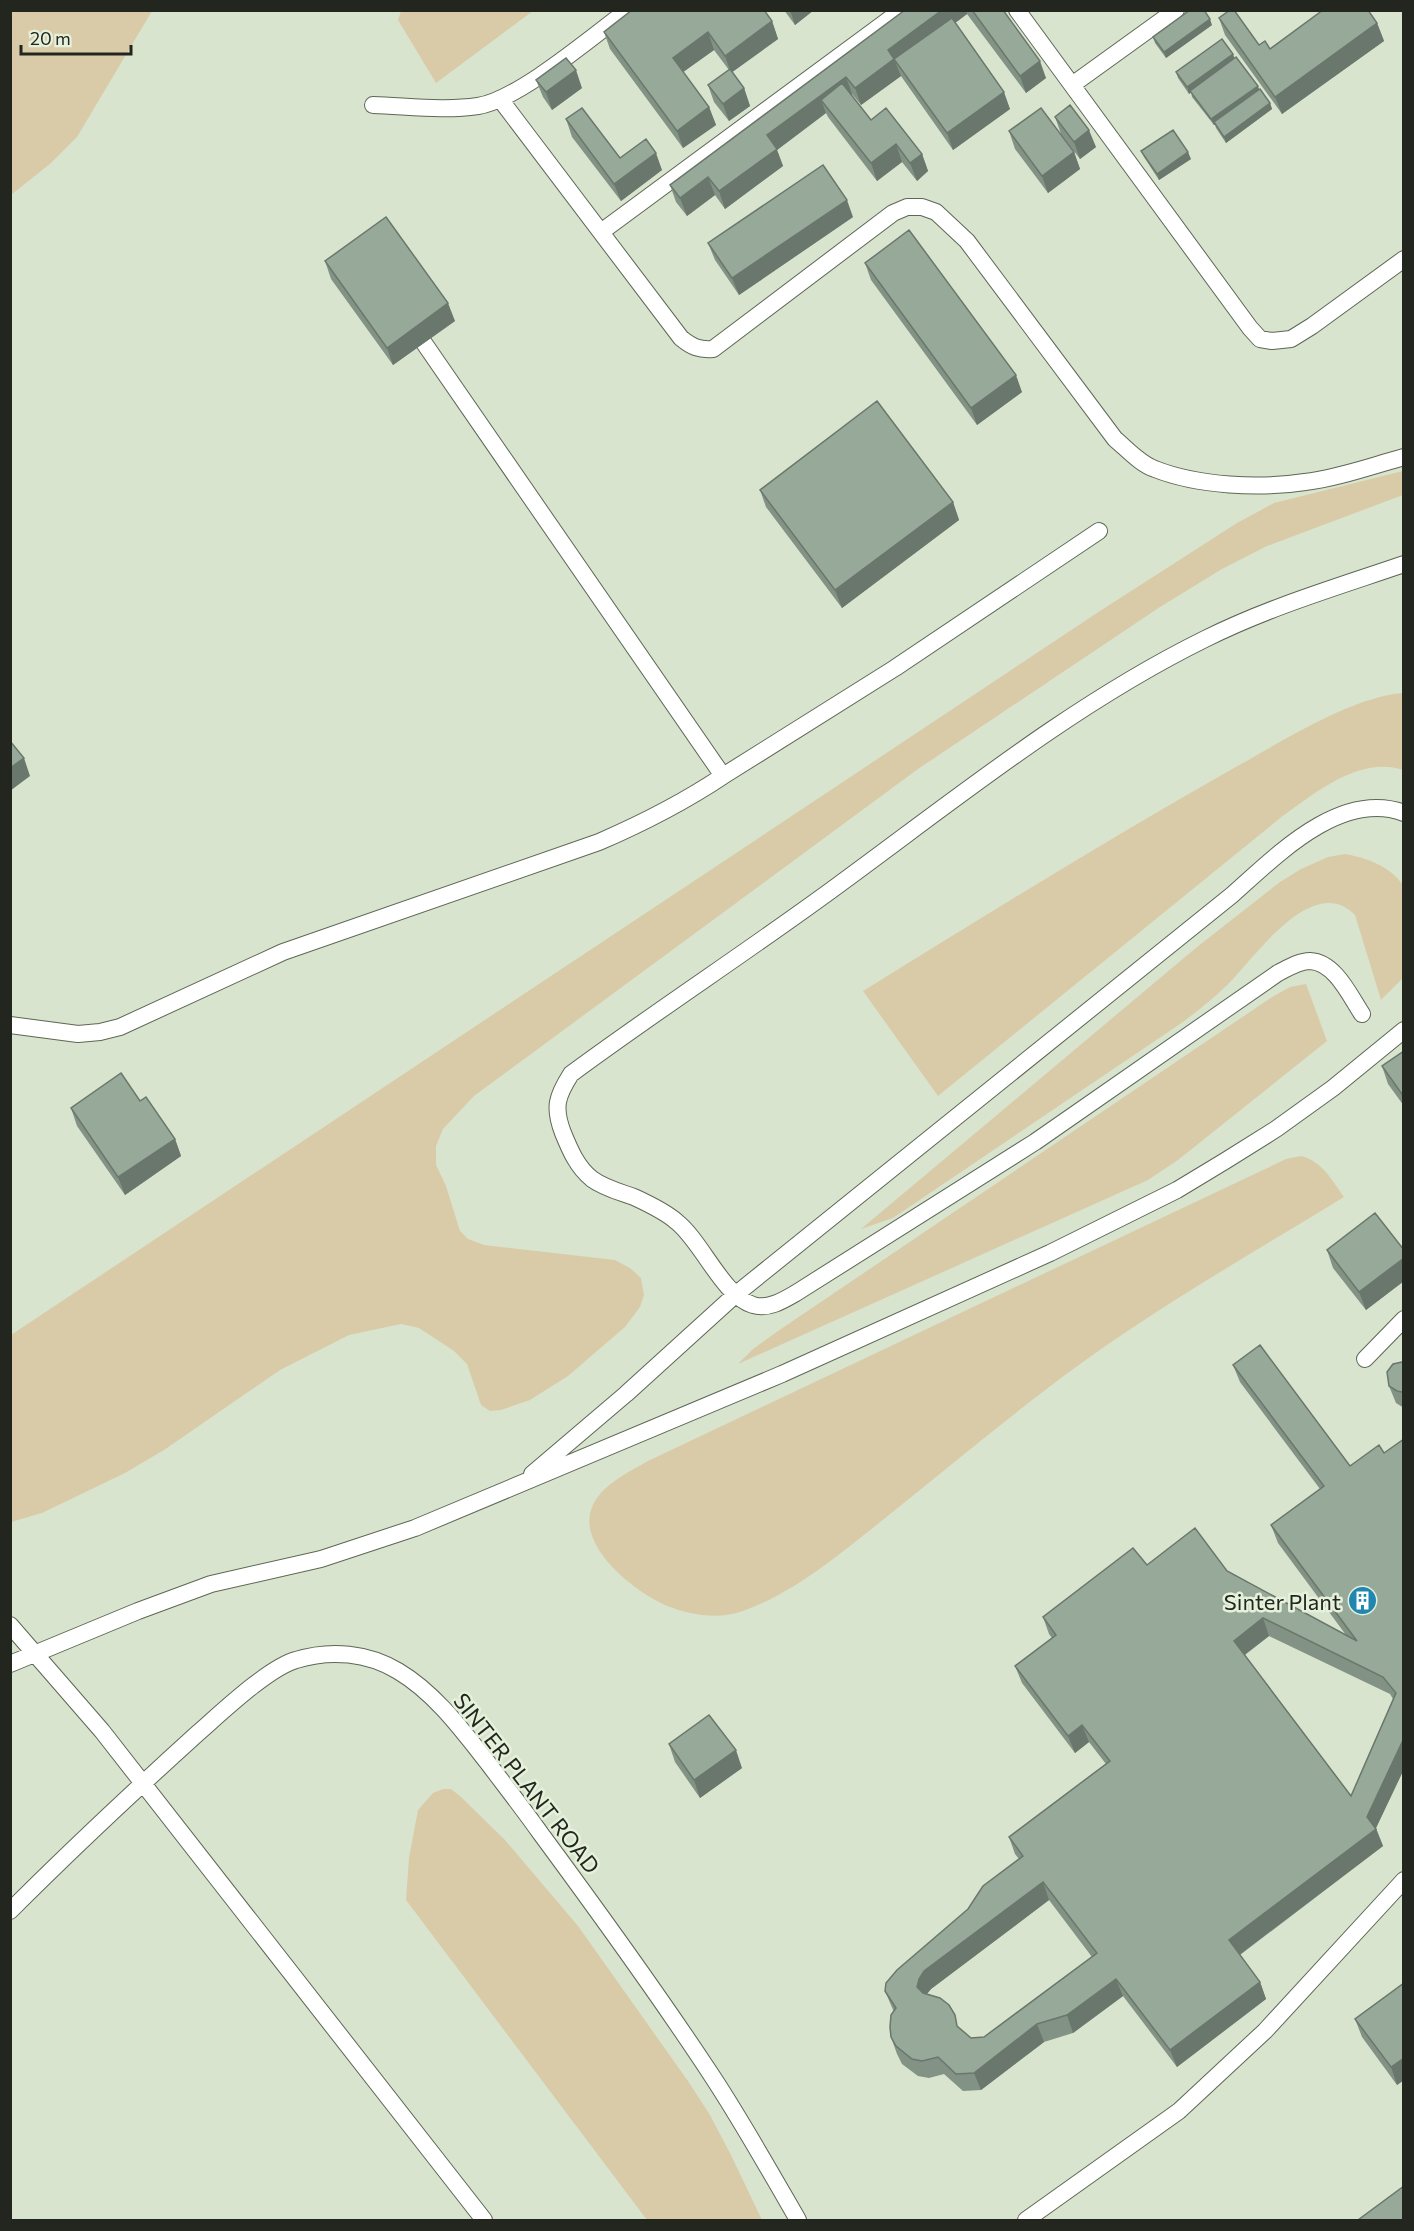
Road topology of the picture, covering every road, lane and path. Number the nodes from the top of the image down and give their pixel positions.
1 (628, 10) edge
2 (902, 10) edge
3 (1017, 10) edge
4 (1176, 10) edge
5 (1072, 85) junction
6 (500, 99) junction
7 (373, 105) dead end
8 (601, 232) junction
9 (1404, 259) edge
10 (424, 343) edge
11 (1404, 457) edge
12 (1100, 531) dead end
13 (1404, 564) edge
14 (723, 776) junction
15 (1404, 813) edge
16 (1362, 1014) dead end
17 (10, 1024) edge
18 (1404, 1030) edge
19 (735, 1295) junction
20 (1404, 1319) edge
21 (1365, 1359) dead end
22 (517, 1486) junction
23 (10, 1625) edge
24 (36, 1653) junction
25 (10, 1664) edge
26 (143, 1783) junction
27 (1404, 1880) edge
28 (10, 1911) edge
29 (484, 2220) edge
30 (798, 2220) edge
31 (1026, 2220) edge

1 - 6 lane
2 - 8 lane
3 - 5 lane
4 - 5 lane
5 - 9 lane
6 - 7 lane
6 - 8 lane
8 - 11 lane
10 - 14 lane
12 - 14 lane
13 - 19 lane
14 - 17 lane
15 - 19 lane
16 - 19 lane
18 - 22 lane
19 - 22 lane
20 - 21 lane
22 - 24 lane
23 - 24 lane
24 - 25 lane
24 - 26 lane
26 - 28 lane, SINTER PLANT ROAD
26 - 29 lane
26 - 30 lane, SINTER PLANT ROAD
27 - 31 lane

